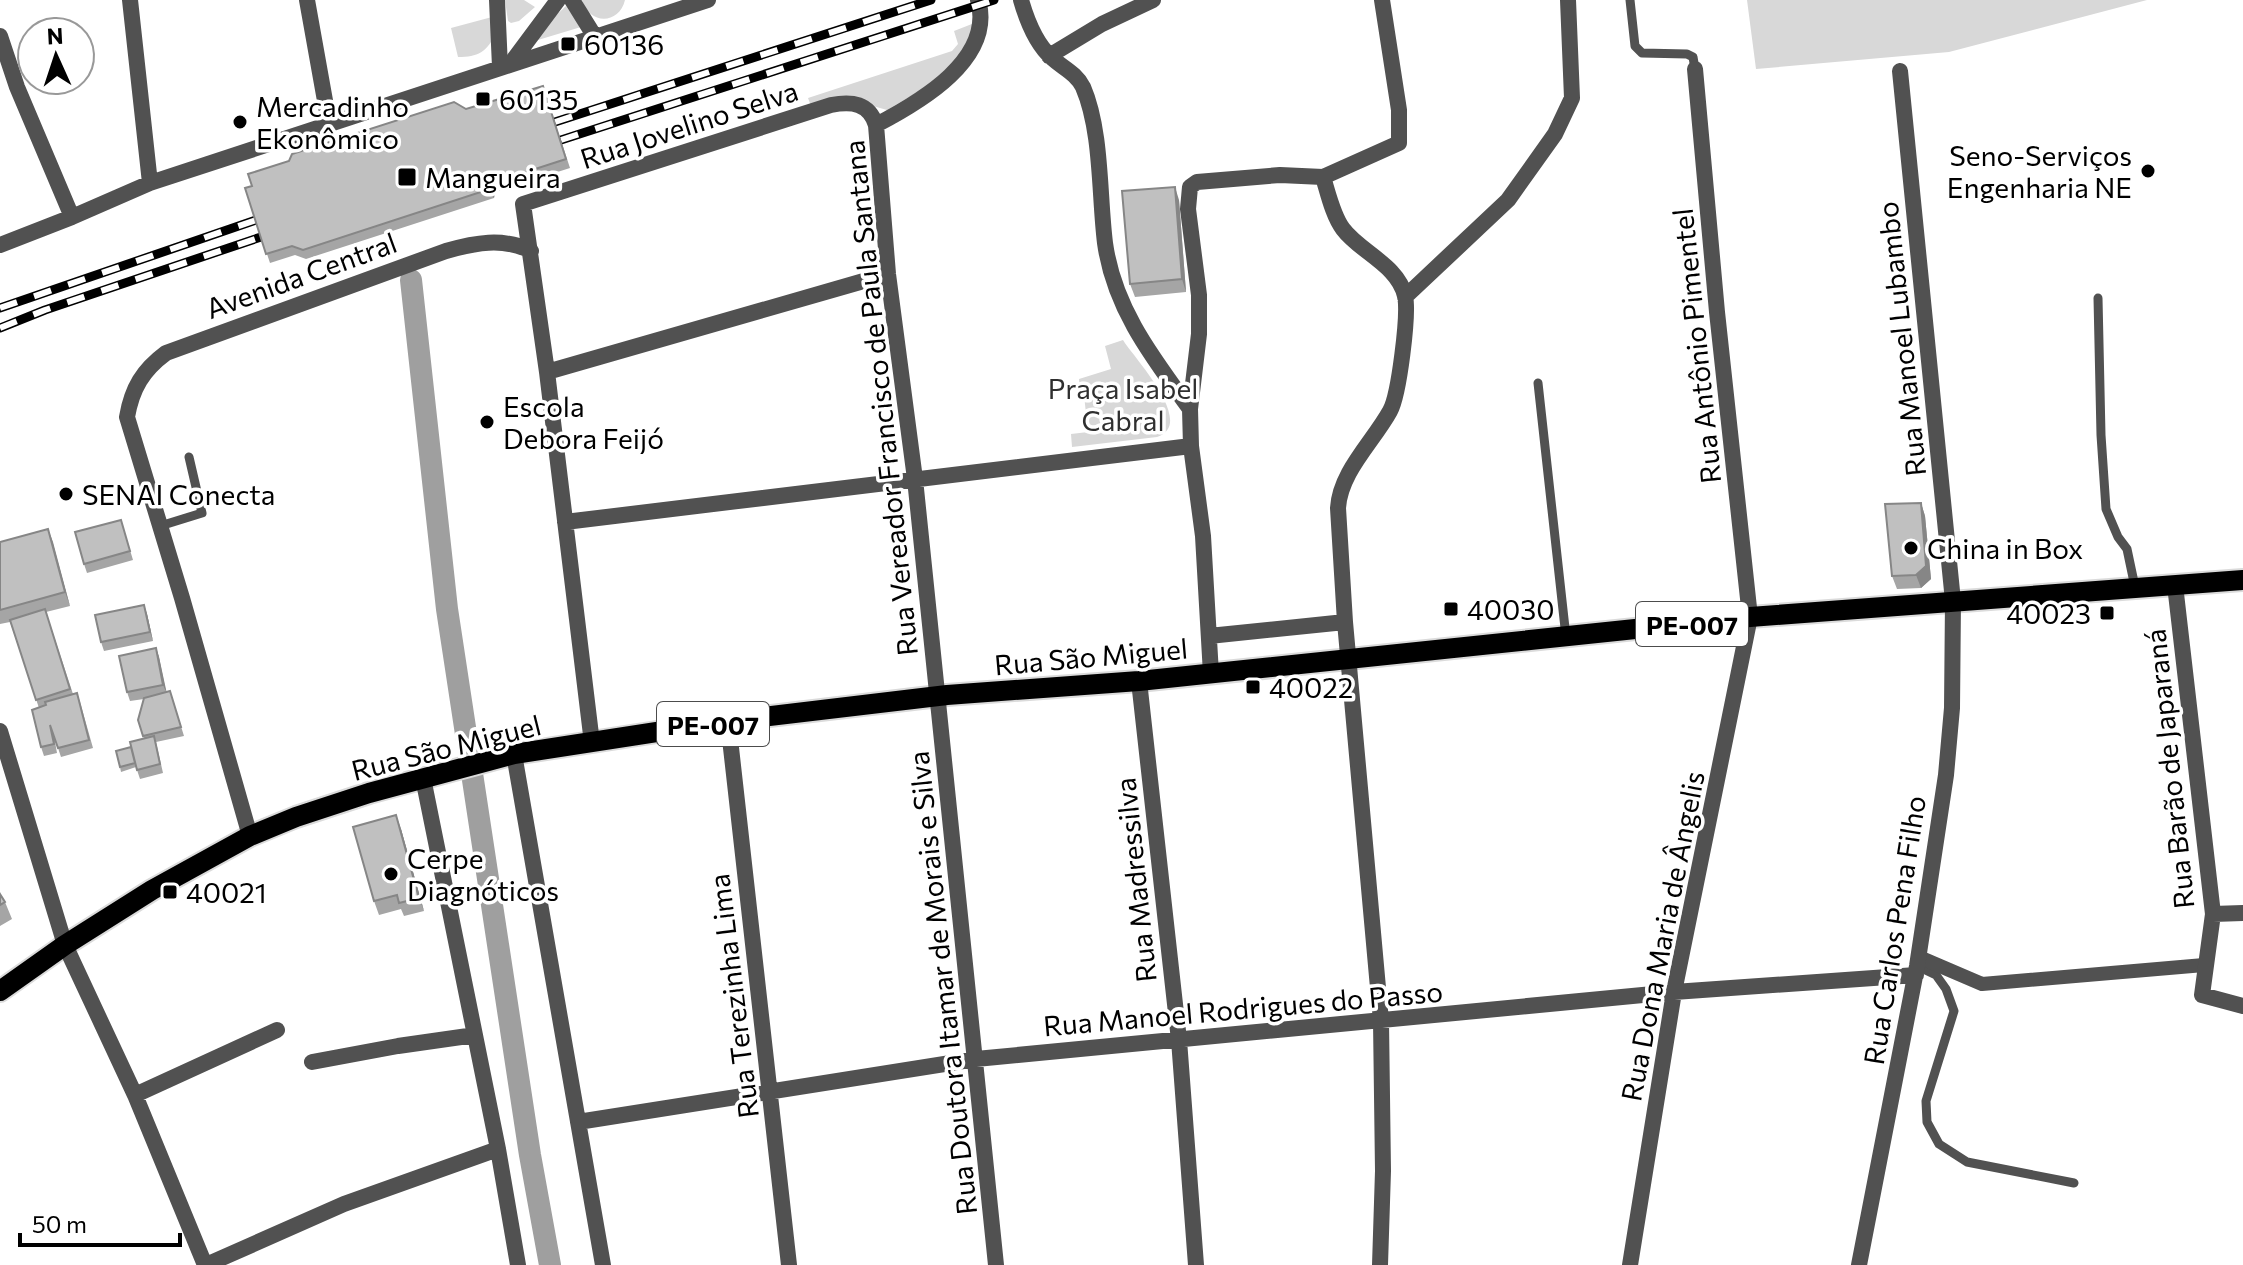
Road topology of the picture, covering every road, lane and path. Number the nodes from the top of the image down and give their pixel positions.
1 (130, 0) edge
2 (307, 0) edge
3 (497, 0) edge
4 (558, 0) edge
5 (572, 0) edge
6 (978, 0) edge
7 (1153, 0) edge
8 (1382, 0) edge
9 (1568, 0) edge
10 (1630, 0) edge
11 (696, 1) edge
12 (1022, 5) edge
13 (0, 36) edge
14 (595, 37) junction
15 (1049, 56) junction
16 (506, 65) junction
17 (1695, 69) joint
18 (1900, 71) dead end
19 (329, 123) junction
20 (876, 125) junction
21 (1323, 177) junction
22 (150, 183) junction
23 (72, 217) junction
24 (0, 245) edge
25 (531, 251) junction
26 (888, 274) junction
27 (1405, 297) junction
28 (2098, 298) dead end
29 (547, 372) junction
30 (1538, 383) dead end
31 (1190, 409) junction
32 (1191, 446) junction
33 (189, 457) dead end
34 (915, 479) junction
35 (565, 522) junction
36 (160, 526) junction
37 (2243, 580) edge
38 (2175, 585) junction
39 (2135, 587) junction
40 (1953, 601) junction
41 (1750, 617) junction
42 (1345, 622) junction
43 (1209, 636) junction
44 (1566, 637) junction
45 (1349, 660) junction
46 (1211, 674) junction
47 (1139, 681) junction
48 (938, 696) junction
49 (728, 721) junction
50 (0, 731) edge
51 (592, 743) junction
52 (514, 754) junction
53 (423, 778) junction
54 (250, 836) junction
55 (2243, 913) edge
56 (2213, 914) junction
57 (65, 945) junction
58 (2204, 965) junction
59 (1917, 966) junction
60 (0, 991) edge
61 (1674, 992) junction
62 (2243, 1006) edge
63 (1381, 1021) junction
64 (277, 1030) dead end
65 (475, 1035) junction
66 (1179, 1040) junction
67 (976, 1059) junction
68 (312, 1062) dead end
69 (770, 1090) junction
70 (135, 1095) junction
71 (578, 1122) junction
72 (498, 1149) junction
73 (2074, 1183) dead end
74 (206, 1265) edge
75 (518, 1265) edge
76 (603, 1265) edge
77 (789, 1265) edge
78 (996, 1265) edge
79 (1196, 1265) edge
80 (1380, 1265) edge
81 (1630, 1265) edge
82 (1859, 1265) edge

1 - 22 street
2 - 19 street
3 - 16 street
4 - 16 street
5 - 14 street
6 - 20 street, Rua Vereador Francisco de Paula Santana
7 - 15 street
8 - 21 street
9 - 27 street
10 - 17 lane
11 - 14 street
12 - 15 street
13 - 23 street
14 - 16 street
15 - 31 street
16 - 19 street
17 - 41 street, Rua Antônio Pimentel
18 - 40 street, Rua Manoel Lubambo
19 - 22 street
20 - 25 street, Rua Jovelino Selva
20 - 26 street, Rua Vereador Francisco de Paula Santana
21 - 27 street
21 - 31 street
22 - 23 street
23 - 24 street
25 - 29 street, Rua Jovelino Selva
25 - 36 street, Avenida Central
26 - 29 street
26 - 34 street, Rua Vereador Francisco de Paula Santana
27 - 42 street
28 - 39 lane
29 - 35 street, Rua Jovelino Selva
30 - 44 lane
31 - 32 street
32 - 34 street
32 - 43 street
33 - 36 lane
34 - 35 street
34 - 48 street, Rua Vereador Francisco de Paula Santana
35 - 51 street, Rua Jovelino Selva
36 - 54 street
37 - 38 main road, Rua São Miguel / PE-007
38 - 39 main road, Rua São Miguel / PE-007
38 - 56 street, Rua Barão de Japaraná
39 - 40 main road, Rua São Miguel / PE-007
40 - 41 main road, Rua São Miguel / PE-007
40 - 59 street, Rua Carlos Pena Filho
41 - 44 main road, Rua São Miguel / PE-007
41 - 61 street, Rua Dona Maria de Ângelis
42 - 43 street, Rua São Miguel
42 - 45 street
43 - 46 street
44 - 45 main road, Rua São Miguel / PE-007
45 - 46 main road, Rua São Miguel / PE-007
45 - 63 street
46 - 47 main road, Rua São Miguel / PE-007
47 - 48 main road, Rua São Miguel / PE-007
47 - 66 street, Rua Madressilva
48 - 49 main road, Rua São Miguel / PE-007
48 - 67 street, Rua Doutora Itamar de Morais e Silva
49 - 51 main road, Rua São Miguel / PE-007
49 - 69 street, Rua Terezinha Lima
50 - 57 street
51 - 52 main road, Rua São Miguel / PE-007
52 - 53 main road, Rua São Miguel / PE-007
52 - 71 street
53 - 54 main road, Rua São Miguel / PE-007
53 - 65 street
54 - 57 main road, Rua São Miguel / PE-007
55 - 56 street
56 - 58 street, Rua Barão de Japaraná
57 - 60 main road, Rua São Miguel / PE-007
57 - 70 street
58 - 59 street, Rua Manoel Rodrigues do Passo
58 - 62 street, Rua Barão de Japaraná
59 - 61 street, Rua Manoel Rodrigues do Passo
59 - 73 lane
59 - 82 street, Rua Carlos Pena Filho
61 - 63 street, Rua Manoel Rodrigues do Passo
61 - 81 street, Rua Dona Maria de Ângelis
63 - 66 street, Rua Manoel Rodrigues do Passo
63 - 80 street
64 - 70 street
65 - 68 street
65 - 72 street
66 - 67 street, Rua Manoel Rodrigues do Passo
66 - 79 street, Rua Madressilva
67 - 69 street, Rua Manoel Rodrigues do Passo
67 - 78 street, Rua Doutora Itamar de Morais e Silva
69 - 71 street, Rua Manoel Rodrigues do Passo
69 - 77 street, Rua Terezinha Lima
70 - 74 street
71 - 76 street
72 - 74 street
72 - 75 street

